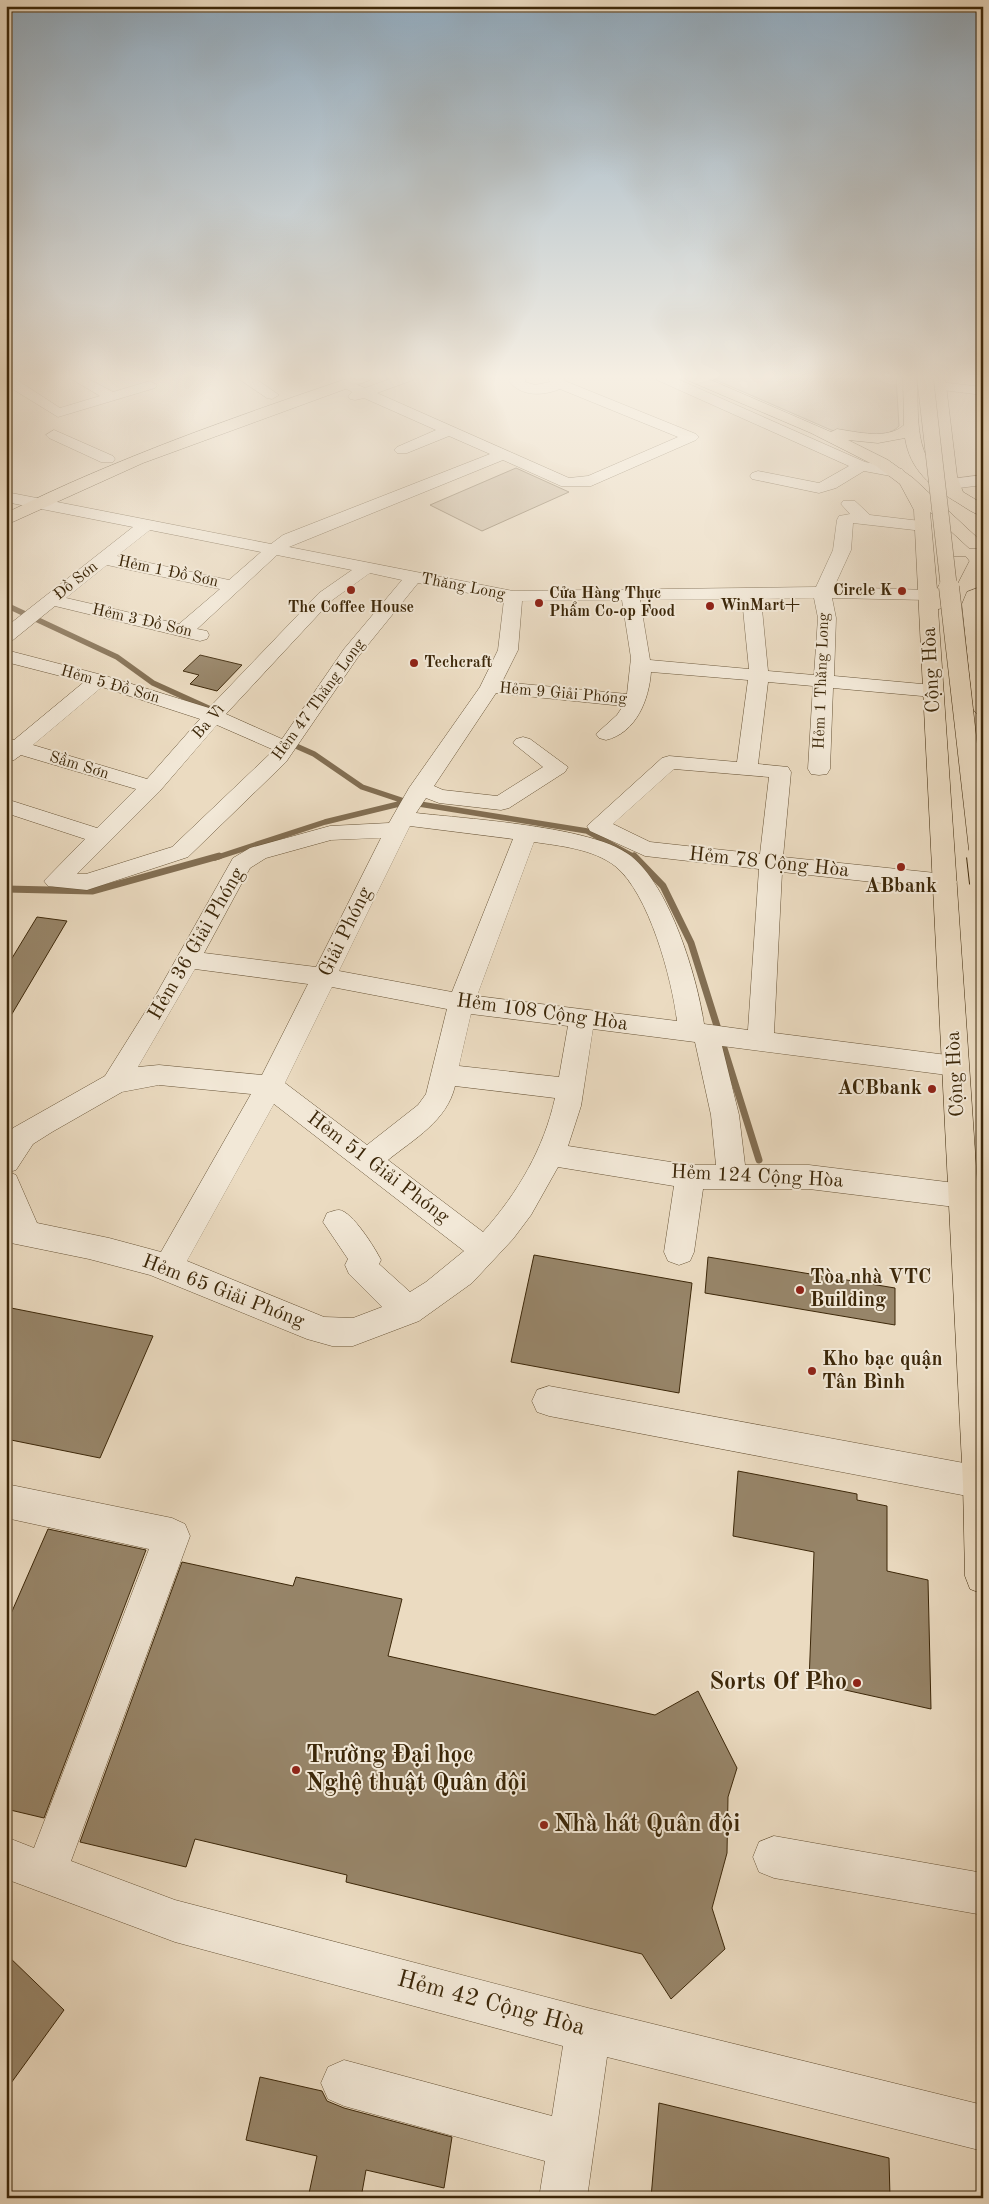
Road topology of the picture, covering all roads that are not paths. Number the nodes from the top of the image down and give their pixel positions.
1 (55, 480) edge
2 (92, 480) edge
3 (439, 480) edge
4 (560, 480) edge
5 (594, 480) edge
6 (776, 480) edge
7 (838, 480) edge
8 (904, 480) edge
9 (905, 480) edge
10 (938, 480) edge
11 (944, 480) edge
12 (952, 480) edge
13 (983, 480) edge
14 (830, 485) junction
15 (954, 490) junction
16 (8, 499) edge
17 (36, 504) junction
18 (983, 511) edge
19 (861, 517) junction
20 (6, 520) edge
21 (146, 525) junction
22 (923, 526) junction
23 (273, 550) junction
24 (975, 552) edge
25 (104, 559) junction
26 (366, 568) junction
27 (413, 577) junction
28 (927, 584) junction
29 (233, 586) junction
30 (983, 591) edge
31 (822, 593) junction
32 (751, 594) junction
33 (630, 595) junction
34 (513, 596) junction
35 (53, 600) junction
36 (22, 618) edge
37 (929, 621) junction
38 (183, 631) junction
39 (202, 635) dead end
40 (6, 636) edge
41 (6, 656) edge
42 (640, 665) junction
43 (759, 675) junction
44 (99, 680) junction
45 (825, 681) junction
46 (981, 685) edge
47 (490, 687) junction
48 (933, 691) junction
49 (636, 701) junction
50 (983, 709) edge
51 (218, 710) junction
52 (606, 734) dead end
53 (523, 743) dead end
54 (288, 745) junction
55 (10, 749) edge
56 (747, 769) junction
57 (819, 769) dead end
58 (151, 787) junction
59 (420, 788) junction
60 (6, 806) edge
61 (401, 821) junction
62 (526, 834) junction
63 (101, 838) junction
64 (771, 863) junction
65 (56, 881) joint
66 (944, 882) junction
67 (983, 883) edge
68 (188, 960) junction
69 (325, 977) junction
70 (460, 1003) junction
71 (582, 1019) junction
72 (699, 1034) junction
73 (760, 1042) junction
74 (955, 1066) junction
75 (445, 1074) junction
76 (115, 1083) junction
77 (270, 1086) junction
78 (570, 1089) junction
79 (551, 1154) junction
80 (368, 1160) junction
81 (6, 1162) edge
82 (690, 1176) junction
83 (732, 1177) junction
84 (6, 1183) edge
85 (963, 1196) junction
86 (338, 1222) dead end
87 (16, 1232) edge
88 (485, 1250) junction
89 (679, 1252) dead end
90 (168, 1268) junction
91 (976, 1293) edge
92 (408, 1311) junction
93 (549, 1401) dead end
94 (980, 1482) junction
95 (6, 1501) edge
96 (983, 1576) edge
97 (774, 1857) dead end
98 (25, 1866) edge
99 (983, 1894) edge
100 (588, 2030) junction
101 (344, 2083) dead end
102 (983, 2128) edge
103 (570, 2144) junction
104 (563, 2198) edge

1 - 16 main road
2 - 17 main road
3 - 23 street
4 - 5 street
6 - 14 street
7 - 14 street
8 - 22 main road, Cộng Hòa
9 - 24 main road
10 - 15 main road
11 - 67 main road, bridge
12 - 15 main road
13 - 15 street
14 - 19 street
15 - 18 main road
16 - 17 street, Thăng Long
17 - 20 main road
17 - 21 street, Thăng Long
19 - 22 street
19 - 31 street
21 - 23 street, Thăng Long
21 - 25 street, Đồ Sơn
22 - 28 main road, Cộng Hòa
23 - 26 street, Thăng Long
23 - 29 street
24 - 28 main road
24 - 37 main road
25 - 29 street, Hẻm 1 Đồ Sơn
25 - 35 street, Đồ Sơn
26 - 27 street, Thăng Long
26 - 51 street, Ba Vì
27 - 34 street, Thăng Long
27 - 54 street, Hẻm 47 Thăng Long
28 - 31 street, Thăng Long
28 - 37 main road, Cộng Hòa
29 - 38 street
30 - 46 main road
31 - 32 street, Thăng Long
31 - 45 street, Hẻm 1 Thăng Long
32 - 33 street, Thăng Long
32 - 43 street
33 - 34 street, Thăng Long
33 - 42 street
34 - 47 street, Giải Phóng
35 - 36 street, Đồ Sơn
35 - 38 street, Hẻm 3 Đồ Sơn
36 - 40 street, Đồ Sơn
37 - 48 main road, Cộng Hòa
38 - 39 street, Hẻm 3 Đồ Sơn
41 - 44 street, Hẻm 5 Đồ Sơn
42 - 43 street
42 - 49 street
43 - 45 street
43 - 56 street
44 - 51 street, Hẻm 5 Đồ Sơn
44 - 55 street
45 - 48 street
45 - 57 street, Hẻm 1 Thăng Long
46 - 50 main road
47 - 49 street, Hẻm 9 Giải Phóng
47 - 59 street, Giải Phóng
48 - 66 main road, Cộng Hòa
49 - 52 street
51 - 54 street, Hẻm 5 Đồ Sơn
51 - 58 street, Ba Vì
53 - 59 street
54 - 65 street, Hẻm 47 Thăng Long
55 - 58 street, Sầm Sơn
56 - 64 street
56 - 64 street, Hẻm 78 Cộng Hòa
58 - 63 street, Ba Vì
59 - 61 street, Giải Phóng
60 - 63 street
61 - 62 street, Hẻm 36 Giải Phóng
61 - 68 street, Hẻm 36 Giải Phóng
61 - 69 street, Giải Phóng
62 - 70 street
62 - 72 street, Hẻm 36 Giải Phóng
63 - 65 street, Ba Vì
64 - 66 street, Hẻm 78 Cộng Hòa
64 - 73 street
66 - 74 main road, Cộng Hòa
68 - 69 street, Hẻm 108 Cộng Hòa
68 - 76 street, Hẻm 36 Giải Phóng
69 - 70 street, Hẻm 108 Cộng Hòa
69 - 77 street, Giải Phóng
70 - 71 street, Hẻm 108 Cộng Hòa
70 - 75 street
71 - 72 street, Hẻm 108 Cộng Hòa
71 - 78 street
72 - 73 street, Hẻm 108 Cộng Hòa
72 - 83 street, Hẻm 36 Giải Phóng
73 - 74 street, Hẻm 108 Cộng Hòa
74 - 85 main road, Cộng Hòa
75 - 78 street
75 - 80 street
76 - 77 street
76 - 81 street
77 - 80 street, Hẻm 51 Giải Phóng
77 - 90 street, Giải Phóng
78 - 79 street
79 - 82 street, Hẻm 124 Cộng Hòa
79 - 88 street
80 - 88 street, Hẻm 51 Giải Phóng
82 - 83 street, Hẻm 124 Cộng Hòa
82 - 89 street
83 - 85 street, Hẻm 124 Cộng Hòa
84 - 87 street
85 - 91 main road, Cộng Hòa
86 - 92 street
87 - 90 street, Hẻm 65 Giải Phóng
88 - 92 street
90 - 92 street, Hẻm 65 Giải Phóng
91 - 94 main road, Cộng Hòa
93 - 94 street
94 - 96 main road, Cộng Hòa
95 - 98 street
97 - 99 street
98 - 100 street, Hẻm 42 Cộng Hòa
100 - 102 street, Hẻm 42 Cộng Hòa
100 - 103 street
101 - 103 street
103 - 104 street

